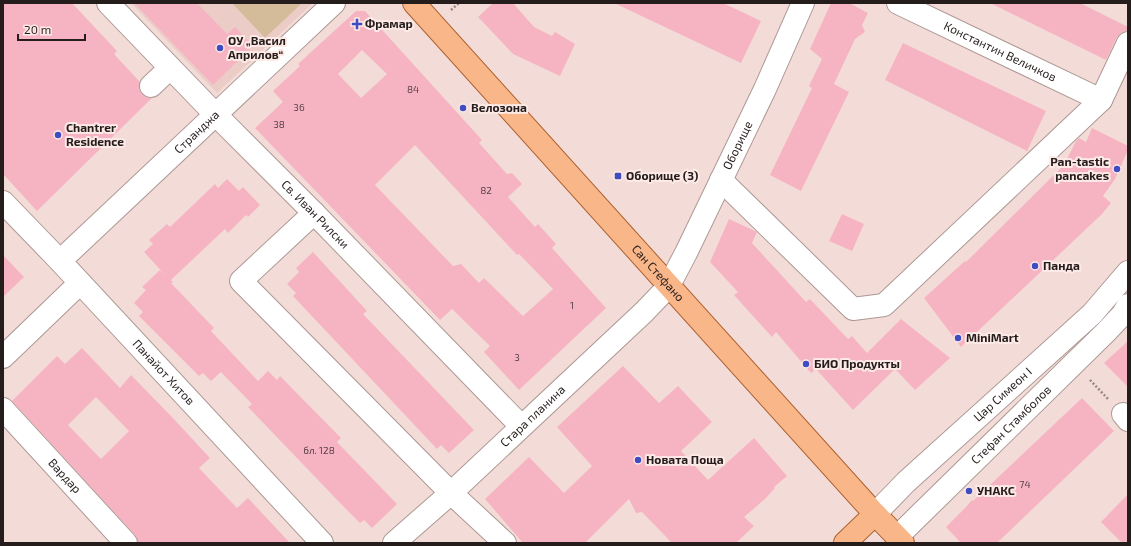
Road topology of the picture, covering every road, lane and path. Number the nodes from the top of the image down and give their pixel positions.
1 (108, 3) edge
2 (334, 3) edge
3 (414, 3) edge
4 (803, 3) edge
5 (898, 3) edge
6 (1128, 43) edge
7 (170, 68) junction
8 (150, 86) dead end
9 (1101, 100) junction
10 (215, 114) junction
11 (721, 180) junction
12 (3, 202) edge
13 (314, 213) junction
14 (60, 261) junction
15 (1128, 272) edge
16 (80, 283) junction
17 (668, 287) junction
18 (1128, 305) edge
19 (3, 358) edge
20 (1074, 363) junction
21 (3, 409) edge
22 (1125, 417) edge
23 (520, 426) junction
24 (451, 492) junction
25 (875, 514) junction
26 (897, 541) edge
27 (126, 543) edge
28 (322, 543) edge
29 (394, 543) edge
30 (505, 543) edge
31 (844, 543) edge

1 - 7 street, Св. Иван Рилски
2 - 10 street, Странджа
3 - 17 main road, Сан Стефано
4 - 11 street, Оборище
5 - 9 street, Константин Величков
6 - 9 street
7 - 8 street
7 - 10 street, Св. Иван Рилски
9 - 11 street
10 - 13 street, Св. Иван Рилски
10 - 14 street, Странджа
11 - 17 street, Оборище
12 - 14 street, Панайот Хитов
13 - 23 street, Св. Иван Рилски
13 - 24 street
14 - 16 street, Панайот Хитов
15 - 25 street, Цар Симеон I
16 - 19 street
16 - 28 street, Панайот Хитов
17 - 23 street, Стара планина
17 - 25 main road, Сан Стефано
18 - 20 street, Стефан Стамболов
20 - 22 path
20 - 26 street, Стефан Стамболов
21 - 27 street, Вардар
23 - 24 street, Стара планина
24 - 29 street, Стара планина
24 - 30 street
25 - 26 main road, Сан Стефано
25 - 31 main road

